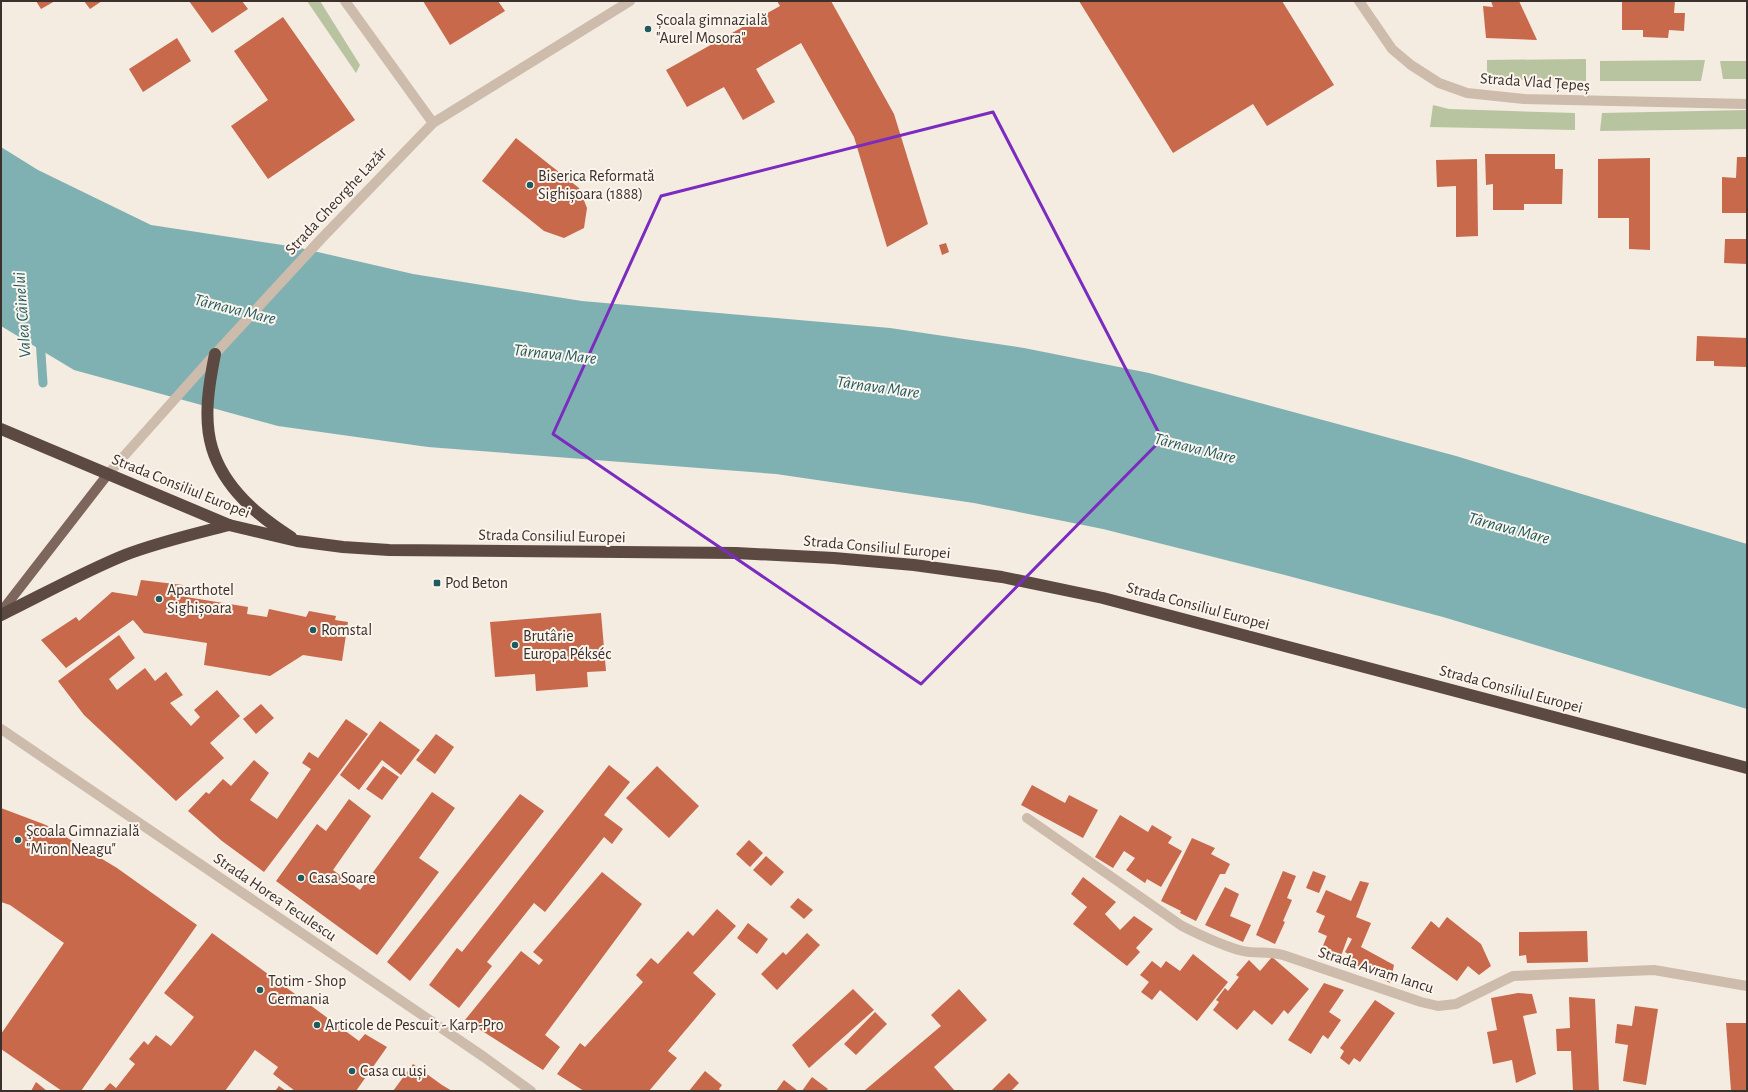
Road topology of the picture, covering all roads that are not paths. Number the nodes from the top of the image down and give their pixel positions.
1 (345, 1) edge
2 (630, 1) edge
3 (1359, 1) edge
4 (1747, 104) edge
5 (433, 123) junction
6 (215, 354) junction
7 (1, 430) edge
8 (108, 474) junction
9 (229, 525) junction
10 (297, 541) junction
11 (1, 612) edge
12 (1, 616) edge
13 (1, 729) edge
14 (1747, 768) edge
15 (1027, 818) dead end
16 (1747, 986) edge
17 (531, 1091) edge

1 - 5 street
2 - 5 street, Strada Gheorghe Lazăr
3 - 4 street, Strada Vlad Țepeș
5 - 6 street, Strada Gheorghe Lazăr
6 - 8 street, Strada Gheorghe Lazăr
6 - 10 highway
7 - 8 highway, Strada Consiliul Europei
8 - 9 highway, Strada Consiliul Europei
8 - 11 main road
9 - 10 highway, Strada Consiliul Europei
9 - 12 highway
10 - 14 highway, Strada Consiliul Europei
13 - 17 street, Strada Horea Teculescu
15 - 16 street, Strada Avram Iancu

